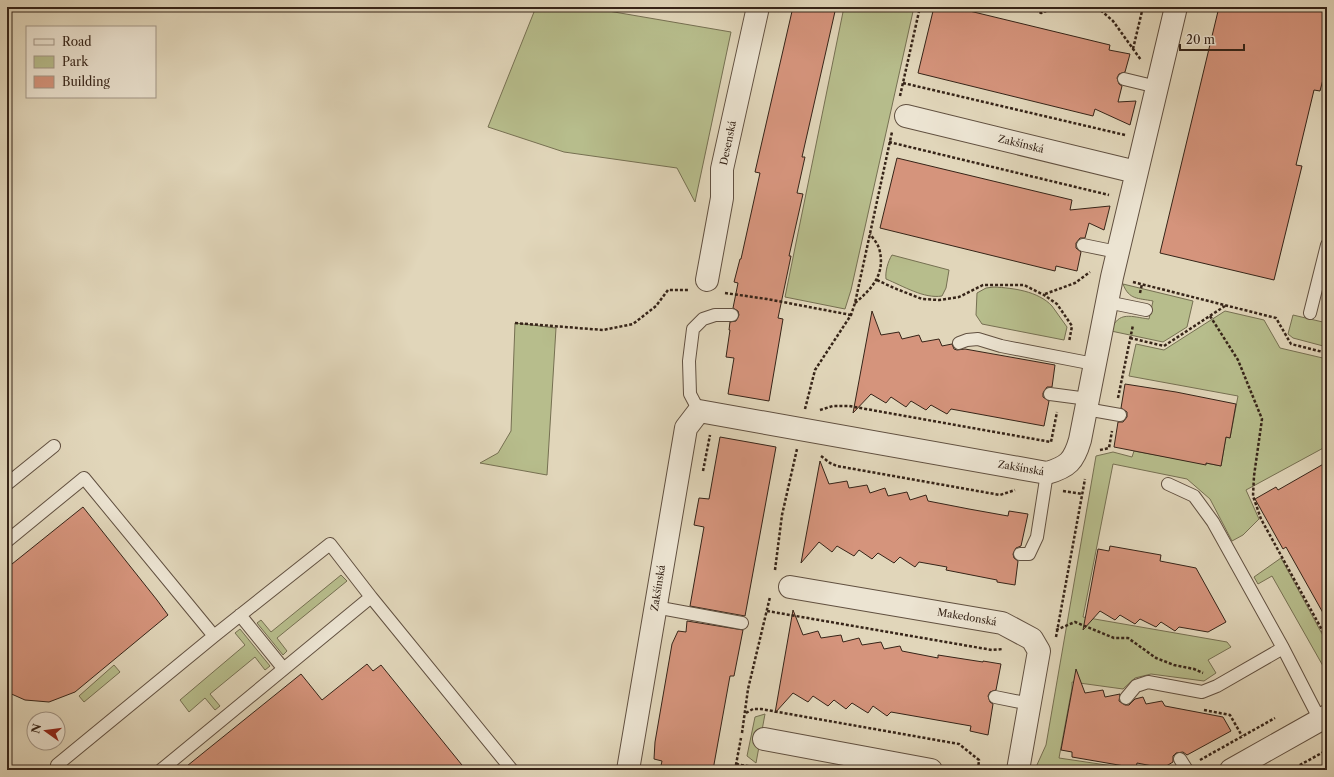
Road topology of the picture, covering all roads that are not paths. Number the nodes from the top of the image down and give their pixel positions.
1 (758, 7) edge
2 (1176, 7) edge
3 (1124, 78) dead end
4 (1157, 86) junction
5 (899, 113) road end
6 (1136, 172) junction
7 (1083, 245) dead end
8 (1327, 245) edge
9 (1118, 252) junction
10 (706, 288) road end
11 (1107, 302) junction
12 (1141, 309) road end
13 (1310, 313) dead end
14 (732, 315) dead end
15 (959, 343) dead end
16 (1094, 364) junction
17 (1055, 395) road end
18 (1087, 404) junction
19 (699, 411) junction
20 (1118, 415) road end
21 (54, 446) dead end
22 (1047, 473) junction
23 (7, 484) edge
24 (1168, 484) dead end
25 (7, 541) edge
26 (1020, 554) dead end
27 (778, 584) road end
28 (371, 597) junction
29 (655, 607) junction
30 (240, 615) junction
31 (742, 623) dead end
32 (214, 636) junction
33 (1283, 648) junction
34 (283, 668) junction
35 (995, 697) dead end
36 (1126, 698) dead end
37 (1030, 704) junction
38 (1324, 718) edge
39 (764, 739) dead end
40 (56, 768) edge
41 (161, 770) edge
42 (512, 770) edge
43 (628, 770) edge
44 (931, 770) edge
45 (1018, 770) edge
46 (1231, 770) edge

1 - 10 street, Desenská
2 - 4 street, Zakšínská
3 - 4 lane
4 - 6 street, Zakšínská
5 - 6 street, Zakšínská
6 - 9 street, Zakšínská
7 - 9 lane
8 - 13 lane
9 - 11 street, Zakšínská
11 - 12 lane
11 - 16 street, Zakšínská
14 - 19 lane
15 - 16 lane
16 - 18 street, Zakšínská
17 - 18 lane
18 - 20 lane
18 - 22 street, Zakšínská
19 - 22 street, Zakšínská
19 - 29 street, Zakšínská
21 - 23 lane
22 - 26 lane
24 - 33 lane
25 - 32 lane
27 - 37 street, Makedonská
28 - 30 lane
28 - 34 lane
28 - 42 lane
29 - 31 lane
29 - 43 street, Zakšínská
30 - 32 lane
30 - 34 lane
32 - 40 lane
33 - 36 lane
33 - 38 lane
34 - 41 lane
35 - 37 lane
37 - 45 street
38 - 46 street
39 - 44 street

